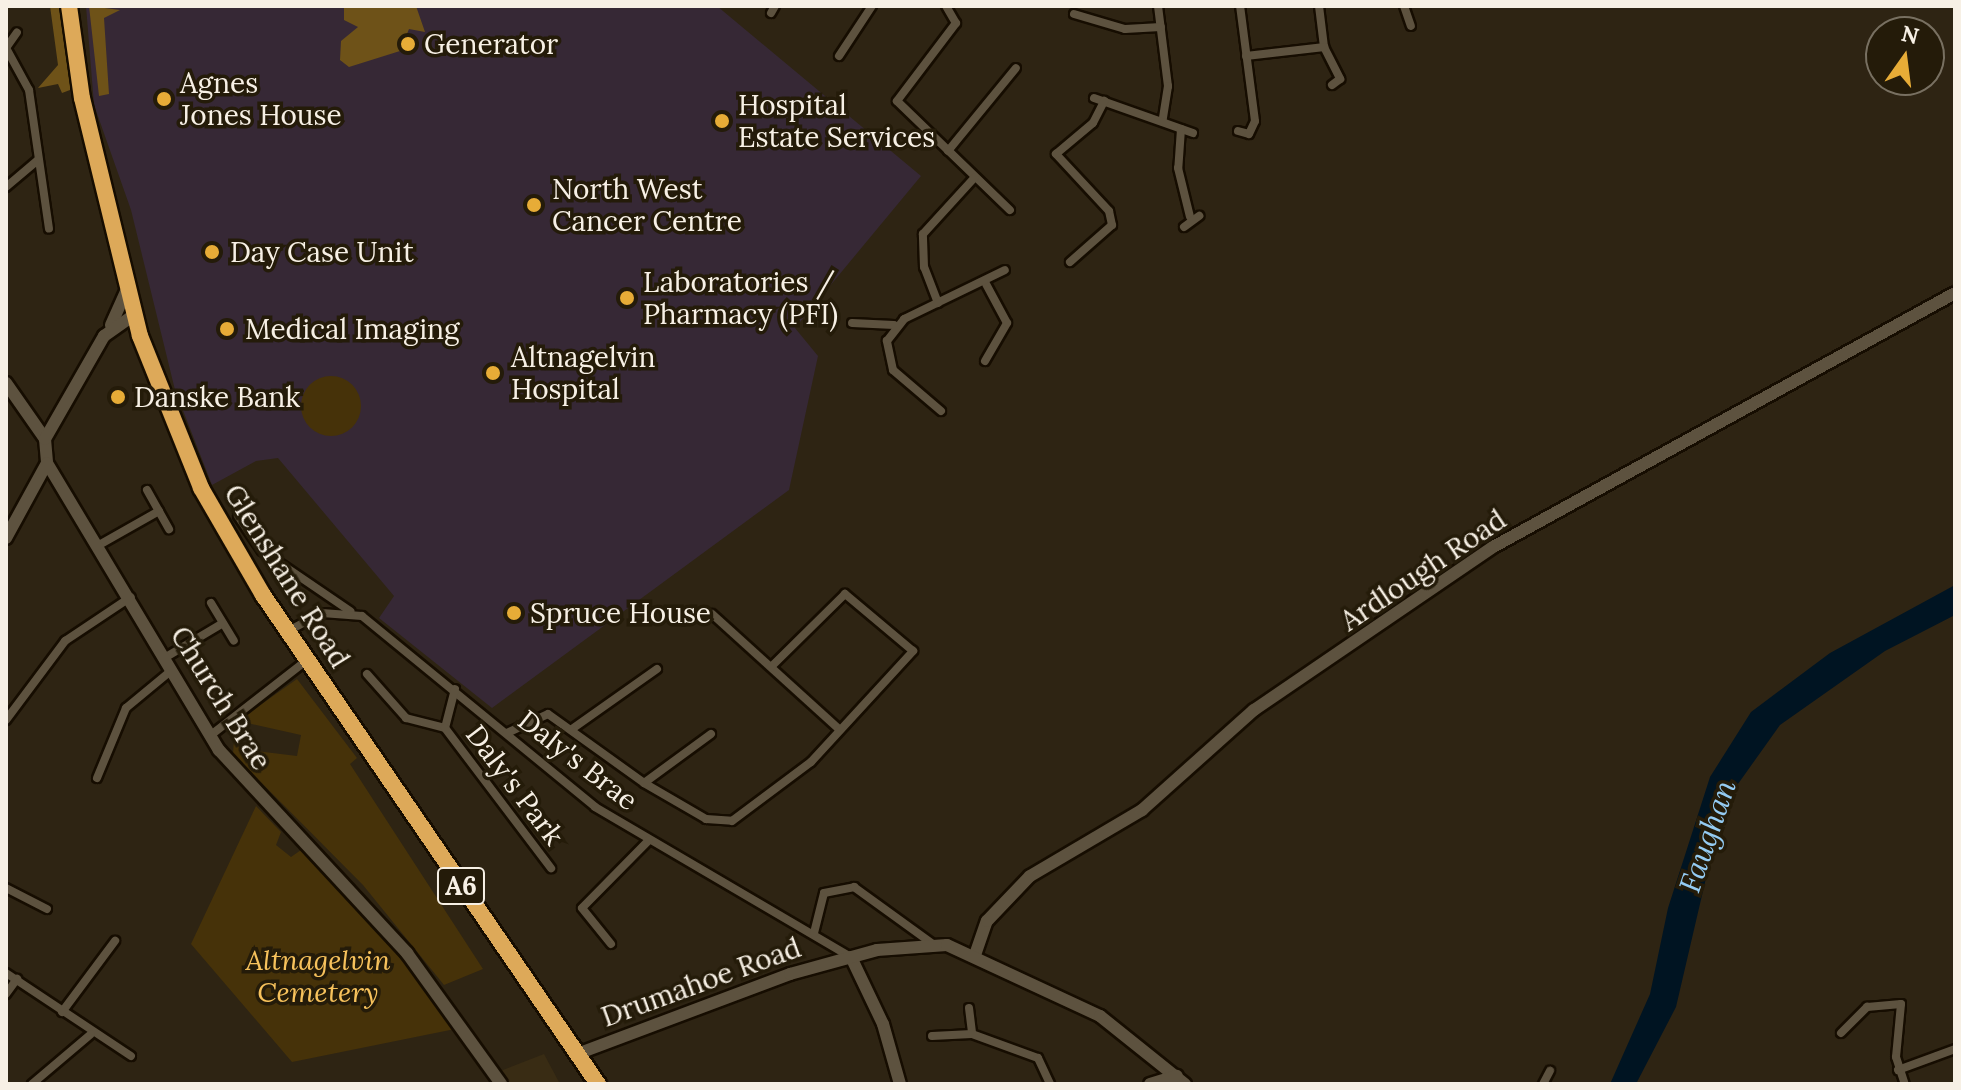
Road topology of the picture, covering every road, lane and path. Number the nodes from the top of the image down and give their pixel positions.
1 (72, 6) edge
2 (872, 6) edge
3 (946, 6) edge
4 (1158, 6) edge
5 (1240, 6) edge
6 (1319, 6) edge
7 (1404, 6) edge
8 (1087, 7) edge
9 (1411, 26) dead end
10 (1161, 27) junction
11 (17, 32) dead end
12 (1324, 47) junction
13 (6, 48) edge
14 (839, 56) dead end
15 (1246, 56) junction
16 (1016, 68) dead end
17 (1332, 85) dead end
18 (1094, 98) dead end
19 (1104, 101) junction
20 (1162, 122) junction
21 (1181, 129) junction
22 (1238, 131) dead end
23 (1193, 133) dead end
24 (948, 151) junction
25 (38, 160) junction
26 (975, 177) junction
27 (6, 187) edge
28 (1010, 210) dead end
29 (1184, 227) dead end
30 (49, 229) dead end
31 (1070, 262) dead end
32 (1005, 270) dead end
33 (986, 284) junction
34 (128, 286) junction
35 (1955, 293) edge
36 (938, 303) junction
37 (135, 314) junction
38 (852, 323) dead end
39 (894, 325) junction
40 (110, 328) junction
41 (985, 361) dead end
42 (6, 383) edge
43 (941, 411) dead end
44 (45, 439) junction
45 (47, 463) junction
46 (147, 490) dead end
47 (159, 511) junction
48 (238, 516) dead end
49 (169, 529) dead end
50 (6, 538) edge
51 (99, 545) junction
52 (131, 597) junction
53 (211, 603) dead end
54 (350, 611) junction
55 (712, 614) dead end
56 (223, 623) junction
57 (288, 631) junction
58 (234, 641) dead end
59 (166, 657) junction
60 (307, 660) junction
61 (771, 667) junction
62 (657, 669) dead end
63 (172, 670) junction
64 (367, 674) dead end
65 (455, 689) junction
66 (6, 720) edge
67 (445, 728) junction
68 (572, 729) junction
69 (839, 729) junction
70 (507, 733) junction
71 (711, 734) dead end
72 (211, 735) junction
73 (97, 778) dead end
74 (644, 783) junction
75 (649, 840) junction
76 (551, 868) dead end
77 (6, 888) edge
78 (47, 909) dead end
79 (814, 933) junction
80 (115, 941) dead end
81 (611, 944) dead end
82 (934, 945) junction
83 (975, 955) junction
84 (851, 957) junction
85 (6, 973) edge
86 (17, 979) junction
87 (6, 994) edge
88 (969, 1008) dead end
89 (62, 1012) junction
90 (1841, 1033) dead end
91 (91, 1034) junction
92 (972, 1034) junction
93 (932, 1036) dead end
94 (1955, 1049) edge
95 (577, 1054) junction
96 (131, 1056) dead end
97 (1898, 1070) junction
98 (1550, 1071) dead end
99 (1181, 1080) edge
100 (32, 1084) edge
101 (501, 1084) edge
102 (598, 1084) edge
103 (900, 1084) edge
104 (1050, 1084) edge
105 (1150, 1084) edge
106 (1543, 1084) edge
107 (1905, 1084) edge

1 - 34 highway, Glenshane Road / A6
2 - 14 street
3 - 24 street
4 - 10 street
5 - 15 street
6 - 12 street
7 - 9 street
8 - 10 street
10 - 20 street
11 - 13 street
12 - 15 street
12 - 17 street
13 - 25 street
15 - 22 street
16 - 24 street
18 - 19 street
19 - 20 street
19 - 31 street
20 - 21 street
21 - 23 street
21 - 29 street
24 - 26 street
25 - 27 street
25 - 30 street
26 - 28 street
26 - 36 street
32 - 33 street
33 - 36 street
33 - 41 street
34 - 37 highway, Glenshane Road / A6
34 - 40 street
35 - 83 street, Ardlough Road
36 - 39 street
37 - 40 street
37 - 57 highway, Glenshane Road / A6
38 - 39 street
39 - 43 street
40 - 44 street
42 - 44 street
44 - 45 street, Church Brae
45 - 50 street
45 - 51 street, Church Brae
46 - 47 street
47 - 49 street
47 - 51 street
48 - 54 street, Daly's Brae
51 - 52 street, Church Brae
52 - 59 street, Church Brae
52 - 66 street
53 - 56 street
54 - 57 street
54 - 65 street, Daly's Brae
55 - 61 street
56 - 58 street
56 - 59 street
57 - 60 highway, Glenshane Road / A6
59 - 63 street, Church Brae
60 - 72 street
60 - 95 highway, Glenshane Road / A6
61 - 69 street
61 - 69 street
62 - 68 street
63 - 72 street, Church Brae
63 - 73 street
64 - 67 street, Daly's Park
65 - 67 street, Daly's Park
65 - 70 street, Daly's Brae
67 - 76 street, Daly's Park
68 - 70 street
68 - 74 street
69 - 74 street
70 - 75 street, Daly's Brae
71 - 74 street
72 - 101 street, Church Brae
75 - 79 street, Daly's Brae
75 - 81 street
77 - 78 street
79 - 82 street
79 - 84 street, Daly's Brae
80 - 89 street
82 - 83 street, Drumahoe Road
82 - 84 street, Drumahoe Road
83 - 99 street, Drumahoe Road
84 - 95 street, Drumahoe Road
84 - 103 street
85 - 86 street
86 - 87 street
86 - 89 street
88 - 92 street
89 - 91 street
90 - 97 street
91 - 96 street
91 - 100 street
92 - 93 street
92 - 104 street
94 - 97 street
95 - 102 highway, Glenshane Road / A6
97 - 107 street
98 - 106 street
99 - 105 street

